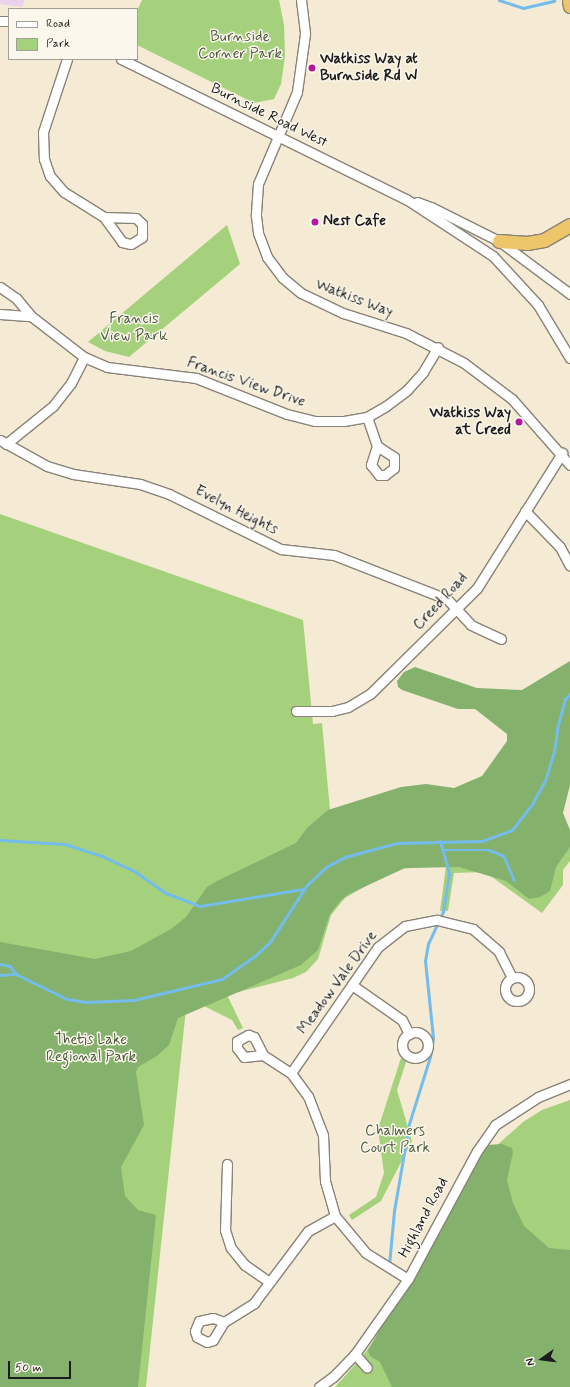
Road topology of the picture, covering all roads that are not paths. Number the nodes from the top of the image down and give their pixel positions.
1 (301, 0) edge
2 (569, 0) edge
3 (570, 6) edge
4 (67, 60) edge
5 (123, 60) edge
6 (280, 136) junction
7 (406, 199) junction
8 (104, 217) dead end
9 (570, 225) edge
10 (499, 241) junction
11 (0, 287) edge
12 (570, 294) edge
13 (0, 314) edge
14 (31, 316) junction
15 (438, 347) junction
16 (84, 357) junction
17 (570, 358) edge
18 (367, 417) junction
19 (3, 442) edge
20 (377, 446) dead end
21 (562, 453) junction
22 (570, 465) edge
23 (525, 511) junction
24 (570, 566) edge
25 (456, 610) junction
26 (501, 639) dead end
27 (296, 711) dead end
28 (512, 978) dead end
29 (352, 985) junction
30 (409, 1034) dead end
31 (263, 1055) dead end
32 (291, 1073) junction
33 (570, 1084) edge
34 (227, 1164) dead end
35 (335, 1216) junction
36 (408, 1279) junction
37 (269, 1282) junction
38 (224, 1322) dead end
39 (355, 1354) junction
40 (367, 1368) dead end
41 (319, 1387) edge

1 - 6 street, Watkiss Way
2 - 3 highway
4 - 8 street
5 - 6 street, Burnside Road West
6 - 7 street, Burnside Road West
6 - 15 street, Watkiss Way
7 - 10 street, Burnside Road West
7 - 17 street, Burnside Road West
9 - 10 highway
10 - 12 street, Burnside Road West
11 - 14 street, Francis View Drive
13 - 14 street
14 - 16 street, Francis View Drive
15 - 18 street, Francis View Drive
15 - 21 street, Watkiss Way
16 - 18 street, Francis View Drive
16 - 19 street
18 - 20 street
19 - 25 street, Evelyn Heights
21 - 22 street, Watkiss Way
21 - 23 street, Creed Road
23 - 24 street
23 - 25 street, Creed Road
25 - 26 street, Evelyn Heights
25 - 27 street, Creed Road
28 - 29 street, Meadow Vale Drive
29 - 30 street
29 - 32 street, Meadow Vale Drive
31 - 32 street
32 - 35 street
33 - 36 street, Highland Road
34 - 37 street
35 - 36 street
35 - 37 street
36 - 39 street, Highland Road
37 - 38 street
39 - 40 street
39 - 41 street, Highland Road

